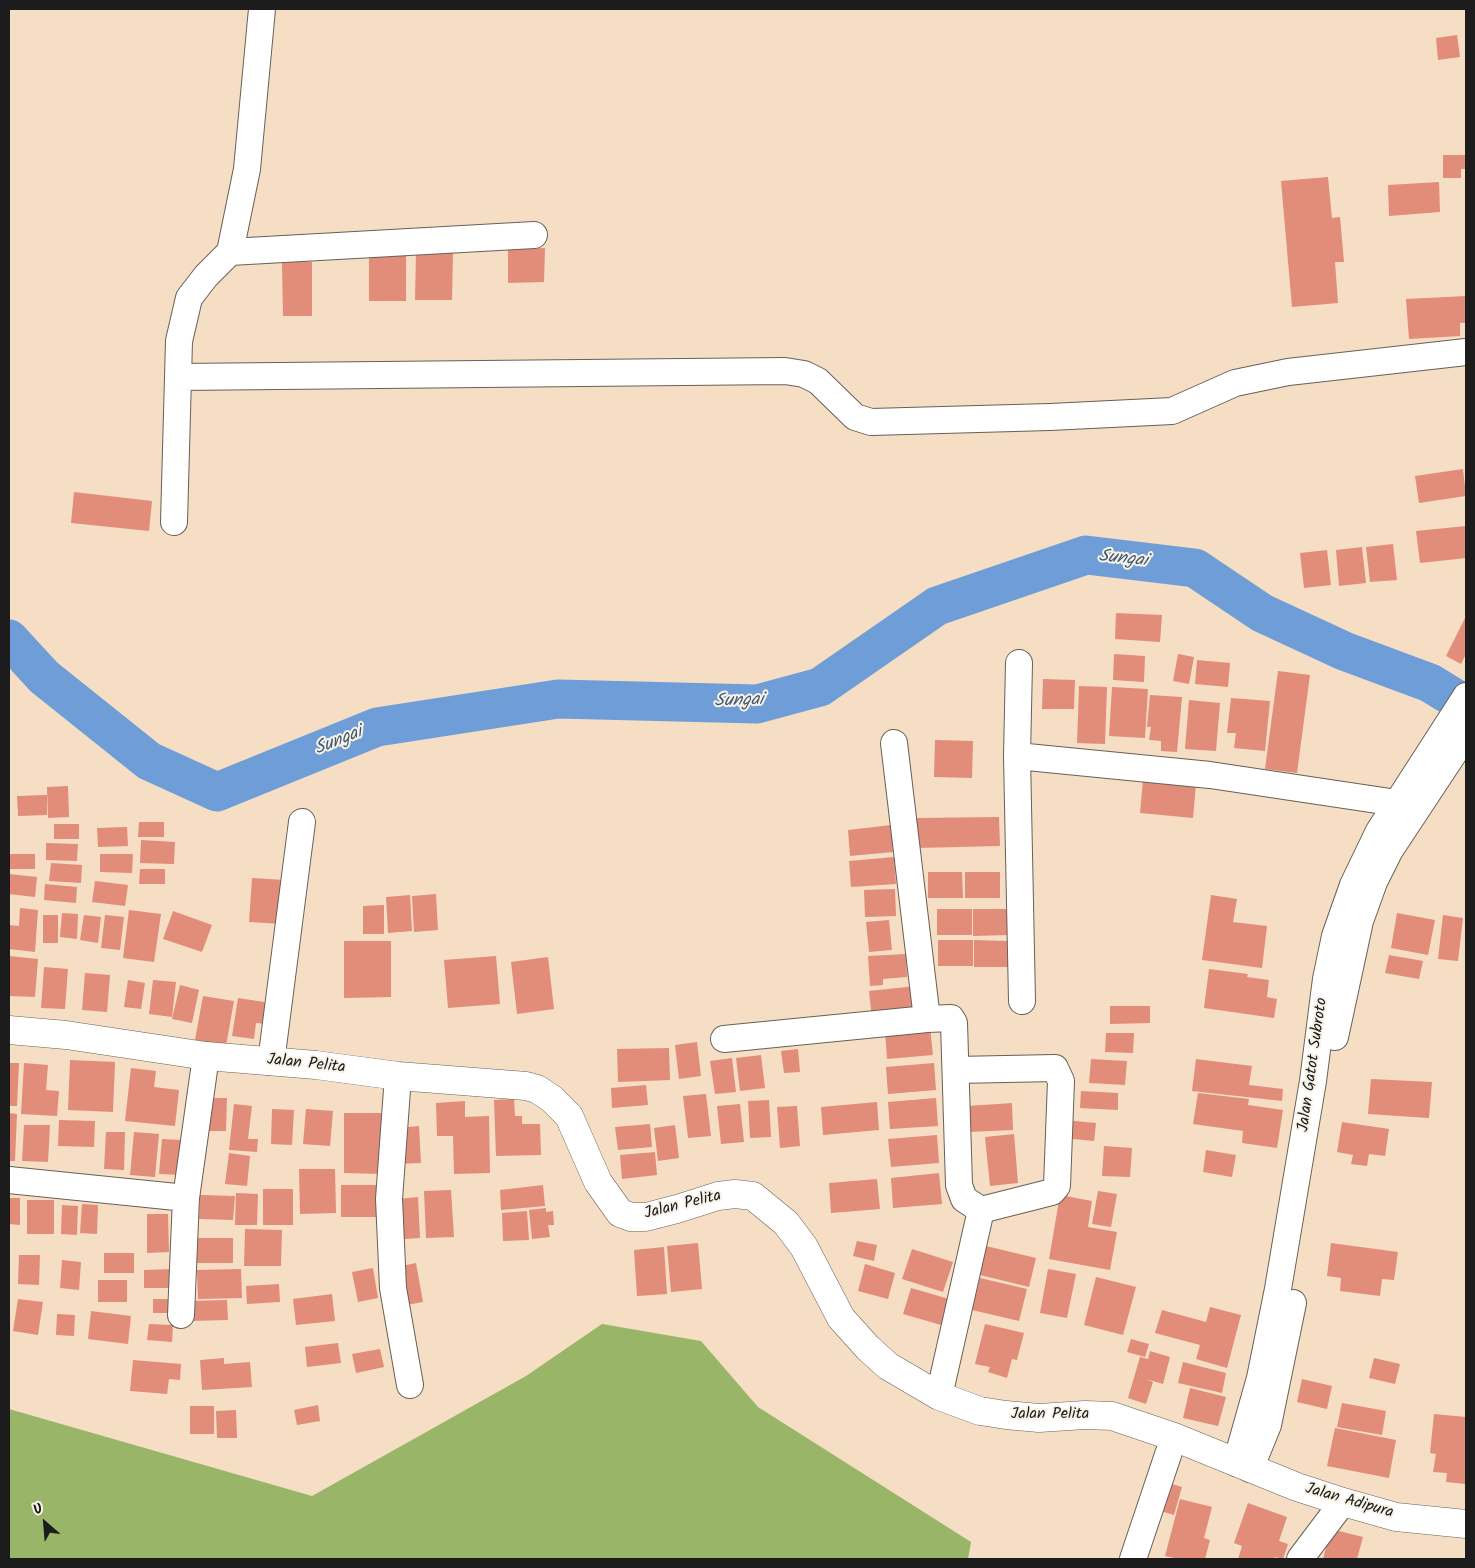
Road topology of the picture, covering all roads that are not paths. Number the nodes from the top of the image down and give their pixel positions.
1 (262, 9) edge
2 (534, 235) dead end
3 (230, 252) junction
4 (1466, 352) edge
5 (178, 376) junction
6 (174, 522) dead end
7 (1019, 663) dead end
8 (1466, 696) edge
9 (1466, 735) edge
10 (894, 744) dead end
11 (1443, 752) junction
12 (1017, 756) junction
13 (1397, 803) junction
14 (302, 822) dead end
15 (1022, 1001) dead end
16 (927, 1019) junction
17 (9, 1030) edge
18 (724, 1039) dead end
19 (206, 1056) junction
20 (271, 1062) junction
21 (956, 1070) junction
22 (398, 1076) junction
23 (1320, 1081) junction
24 (9, 1180) edge
25 (186, 1198) junction
26 (981, 1210) junction
27 (181, 1315) dead end
28 (410, 1385) dead end
29 (939, 1396) junction
30 (1174, 1438) junction
31 (1243, 1466) junction
32 (1343, 1502) junction
33 (1466, 1524) edge
34 (1132, 1559) edge
35 (1300, 1559) edge

1 - 3 street
2 - 3 street
3 - 5 street
4 - 5 street
5 - 6 street
7 - 12 street
8 - 11 street, Jalan Gatot Subroto
9 - 11 street, Jalan Gatot Subroto
10 - 16 street
11 - 13 street, Jalan Gatot Subroto
11 - 23 street, Jalan Gatot Subroto
12 - 13 street
12 - 15 street
13 - 23 street, Jalan Gatot Subroto
14 - 20 street
16 - 18 street
16 - 21 street
17 - 19 highway, Jalan Pelita
19 - 20 highway, Jalan Pelita
19 - 25 street
20 - 22 highway, Jalan Pelita
21 - 26 street
21 - 26 street
22 - 28 street
22 - 29 highway, Jalan Pelita
23 - 31 street, Jalan Gatot Subroto
24 - 25 street
25 - 27 street
26 - 29 street
29 - 30 highway, Jalan Pelita
30 - 31 highway, Jalan Pelita
30 - 34 street
31 - 32 highway, Jalan Adipura
32 - 33 highway, Jalan Adipura
32 - 35 street

